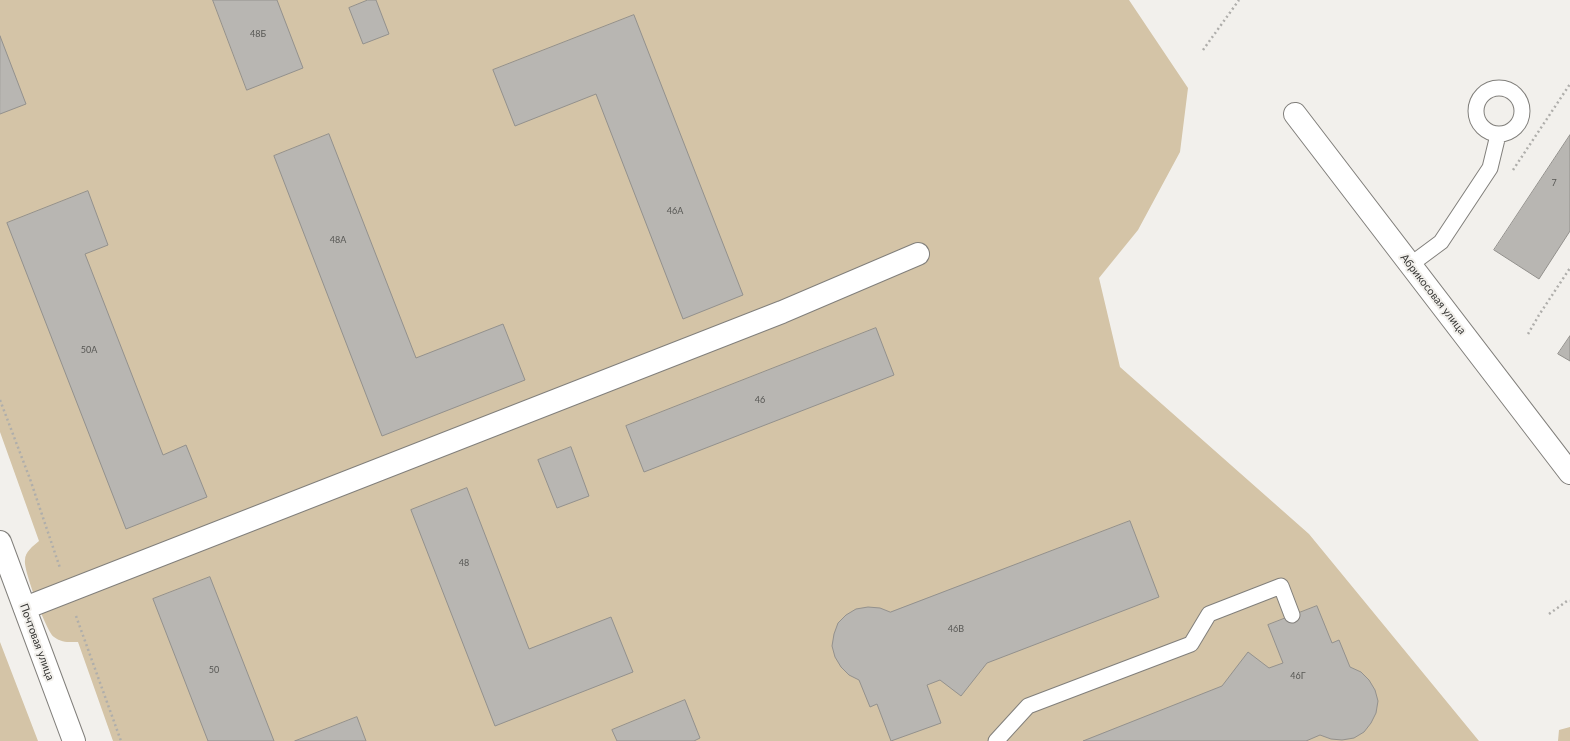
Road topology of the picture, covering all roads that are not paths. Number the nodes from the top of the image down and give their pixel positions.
1 (1295, 114) dead end
2 (1498, 135) dead end
3 (918, 254) dead end
4 (1410, 265) junction
5 (1570, 473) edge
6 (0, 542) edge
7 (25, 608) junction
8 (1292, 615) dead end
9 (74, 741) edge
10 (996, 741) edge

1 - 4 street, Абрикосовая улица
2 - 4 lane
3 - 7 street
4 - 5 street, Абрикосовая улица
6 - 7 street, Почтовая улица
7 - 9 street, Почтовая улица
8 - 10 lane

